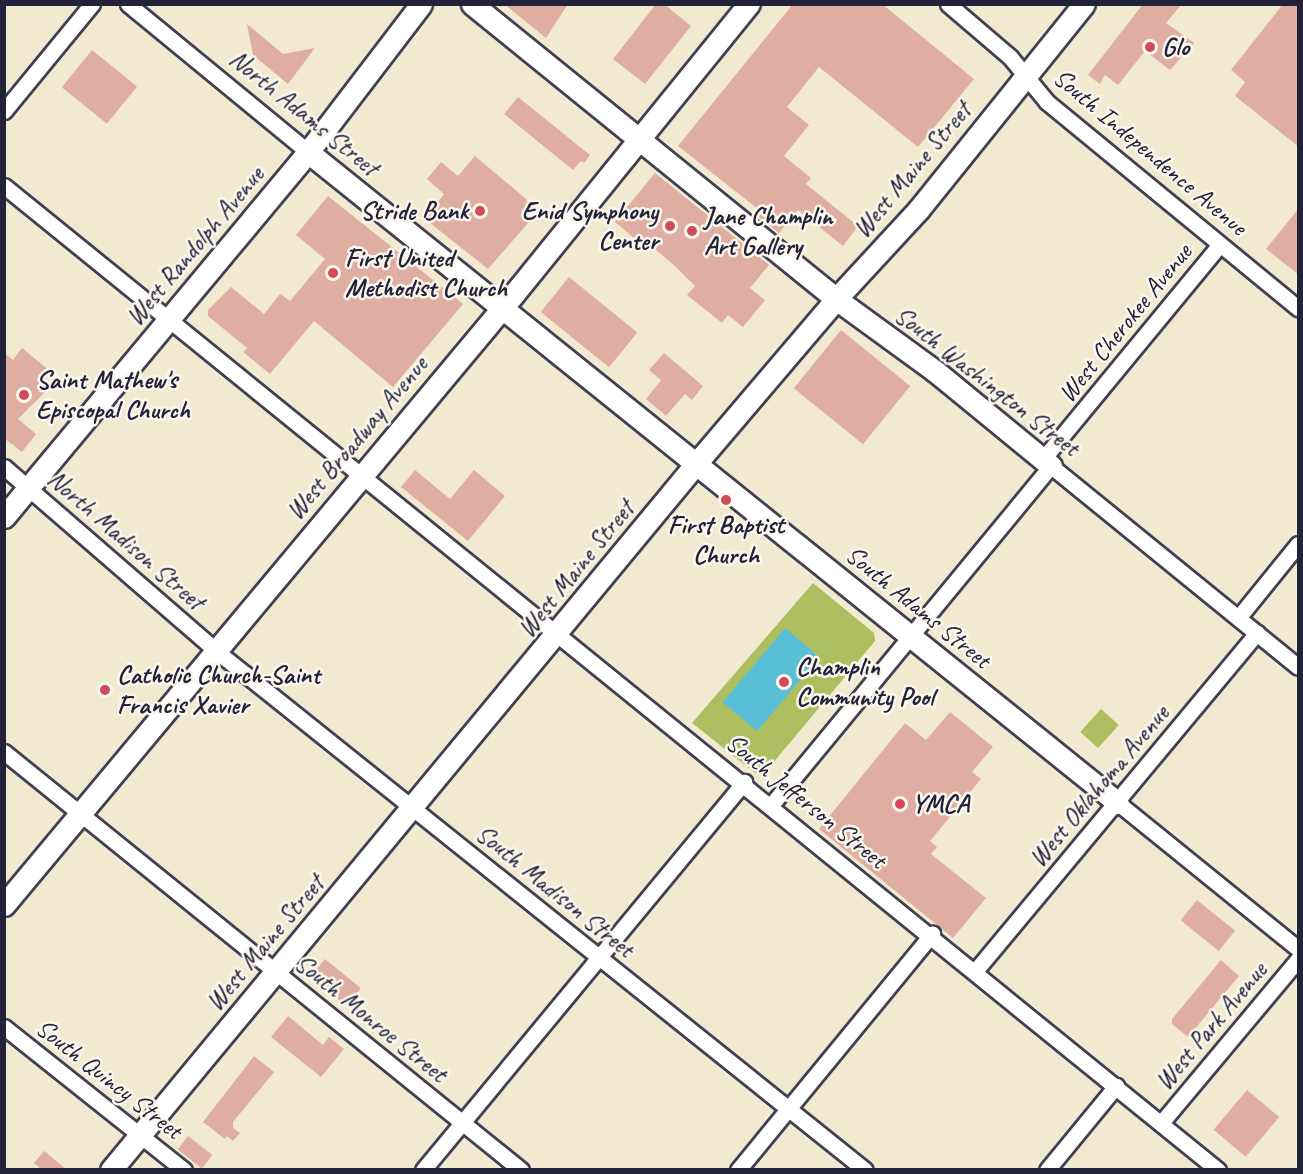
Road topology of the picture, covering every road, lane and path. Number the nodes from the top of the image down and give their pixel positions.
1 (92, 4) edge
2 (128, 4) edge
3 (421, 4) edge
4 (472, 4) edge
5 (748, 4) edge
6 (948, 4) edge
7 (1084, 4) edge
8 (1025, 75) junction
9 (4, 111) edge
10 (641, 139) junction
11 (308, 152) junction
12 (4, 186) edge
13 (1220, 244) junction
14 (836, 299) junction
15 (1299, 308) edge
16 (501, 309) junction
17 (169, 320) junction
18 (1047, 463) junction
19 (694, 466) junction
20 (4, 467) edge
21 (360, 476) junction
22 (30, 487) junction
23 (4, 517) edge
24 (1299, 544) edge
25 (1238, 618) junction
26 (559, 633) junction
27 (1257, 633) junction
28 (909, 635) junction
29 (215, 650) junction
30 (1299, 667) edge
31 (4, 752) edge
32 (744, 782) junction
33 (1118, 803) junction
34 (772, 804) junction
35 (413, 808) junction
36 (79, 815) junction
37 (4, 905) edge
38 (932, 934) junction
39 (1299, 950) edge
40 (599, 957) junction
41 (1299, 959) edge
42 (976, 970) junction
43 (276, 973) junction
44 (4, 1027) edge
45 (1116, 1086) junction
46 (789, 1108) junction
47 (462, 1122) junction
48 (1161, 1123) junction
49 (141, 1134) junction
50 (111, 1170) edge
51 (184, 1170) edge
52 (423, 1170) edge
53 (521, 1170) edge
54 (738, 1170) edge
55 (865, 1170) edge
56 (1047, 1170) edge
57 (1218, 1170) edge

1 - 9 street
2 - 11 street, North Adams Street
3 - 11 main road, West Randolph Avenue
4 - 10 main road, South Washington Street
5 - 10 main road, West Broadway Avenue
6 - 8 street, South Independence Avenue
7 - 8 main road, West Maine Street
8 - 13 street, South Independence Avenue
8 - 14 main road, West Maine Street
10 - 14 main road, South Washington Street
10 - 16 main road, West Broadway Avenue
11 - 16 main road, North Adams Street
11 - 17 main road, West Randolph Avenue
12 - 17 street, South Jefferson Street
13 - 15 street, South Independence Avenue
13 - 18 street, West Cherokee Avenue
14 - 18 main road, South Washington Street
14 - 19 main road, West Maine Street
16 - 19 main road, South Adams Street
16 - 21 main road, West Broadway Avenue
17 - 21 street, South Jefferson Street
17 - 22 main road, West Randolph Avenue
18 - 25 street, South Washington Street
18 - 28 street, West Cherokee Avenue
19 - 26 main road, West Maine Street
19 - 28 main road, South Adams Street
20 - 22 street, North Madison Street
21 - 26 street, South Jefferson Street
21 - 29 main road, West Broadway Avenue
22 - 23 main road, West Randolph Avenue
22 - 29 street, North Madison Street
24 - 25 street
25 - 27 street, South Washington Street
26 - 32 street, South Jefferson Street
26 - 35 main road, West Maine Street
27 - 30 street, South Washington Street
27 - 33 street, West Oklahoma Avenue
28 - 33 main road, South Adams Street
28 - 34 street, West Cherokee Avenue
29 - 35 street, South Madison Street
29 - 36 main road, West Broadway Avenue
31 - 36 street, South Monroe Street
32 - 34 street, South Jefferson Street
32 - 40 street
33 - 39 street, South Adams Street
33 - 42 street, West Oklahoma Avenue
34 - 38 street, South Jefferson Street
35 - 40 street, South Madison Street
35 - 43 main road, West Maine Street
36 - 37 main road, West Broadway Avenue
36 - 43 street, South Monroe Street
38 - 42 street, South Jefferson Street
38 - 46 street
40 - 46 street, South Madison Street
40 - 47 street
41 - 48 street, West Park Avenue
42 - 45 street, South Jefferson Street
43 - 47 street, South Monroe Street
43 - 49 main road, West Maine Street
44 - 49 street, South Quincy Street
45 - 48 street, South Jefferson Street
45 - 56 street, West Park Avenue
46 - 54 street
46 - 55 street, South Madison Street
47 - 52 street
47 - 53 street, South Monroe Street
48 - 57 street, South Jefferson Street
49 - 50 main road, West Maine Street
49 - 51 street, South Quincy Street

